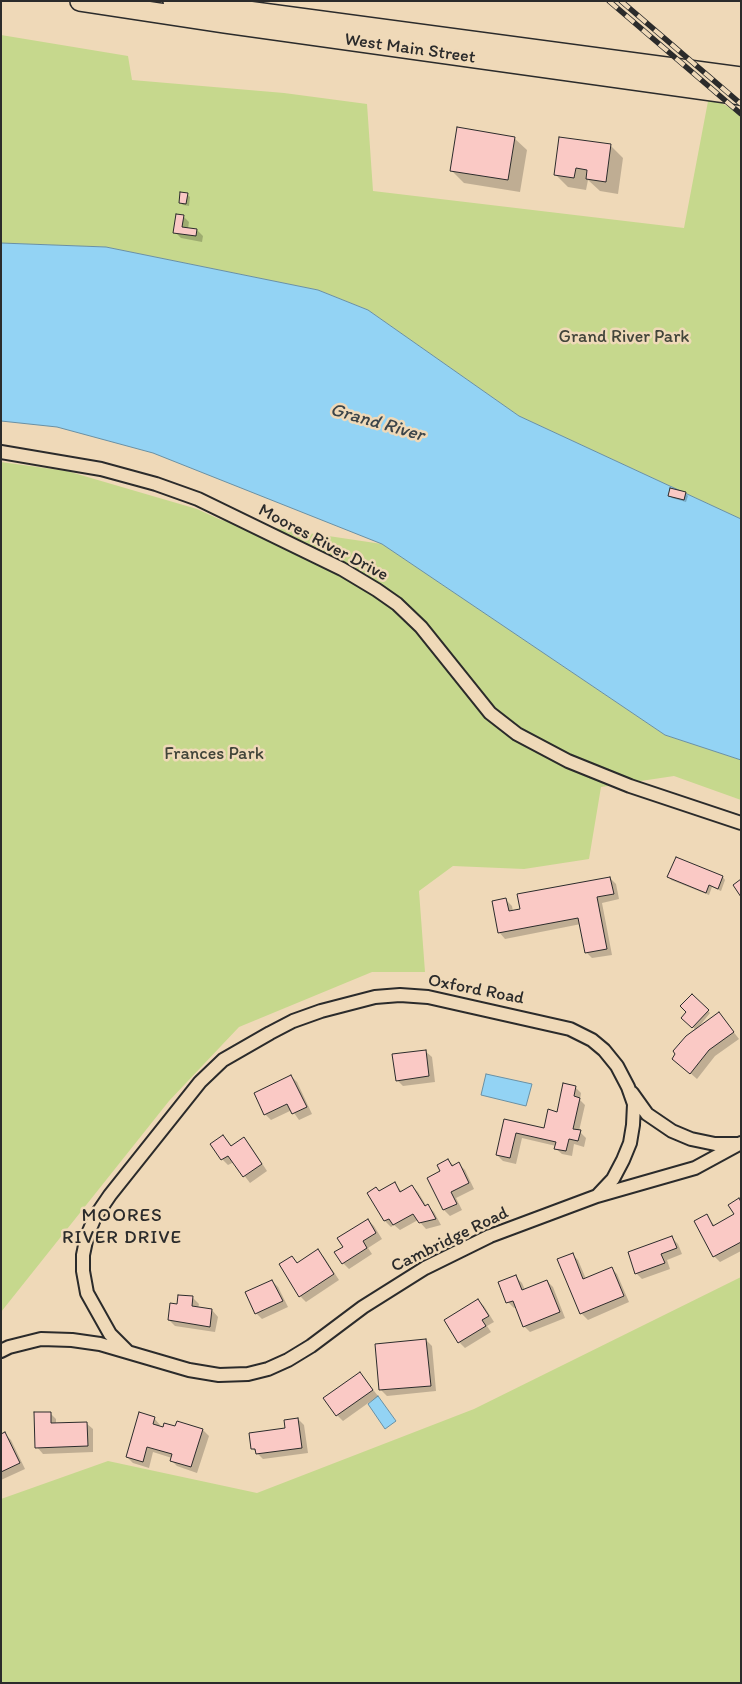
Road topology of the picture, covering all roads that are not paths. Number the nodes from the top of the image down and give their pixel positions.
1 (80, 1) edge
2 (173, 1) edge
3 (741, 78) edge
4 (741, 95) edge
5 (1, 452) edge
6 (741, 823) edge
7 (628, 1087) junction
8 (739, 1144) edge
9 (597, 1196) junction
10 (1, 1351) edge
11 (128, 1352) junction

1 - 4 main road, West Main Street
2 - 3 main road, West Main Street
5 - 6 street, Moores River Drive
7 - 8 street, Oxford Road
7 - 9 street, Oxford Road
7 - 11 street, Oxford Road
8 - 9 street, Cambridge Road
9 - 11 street, Cambridge Road
10 - 11 street, Cambridge Road

